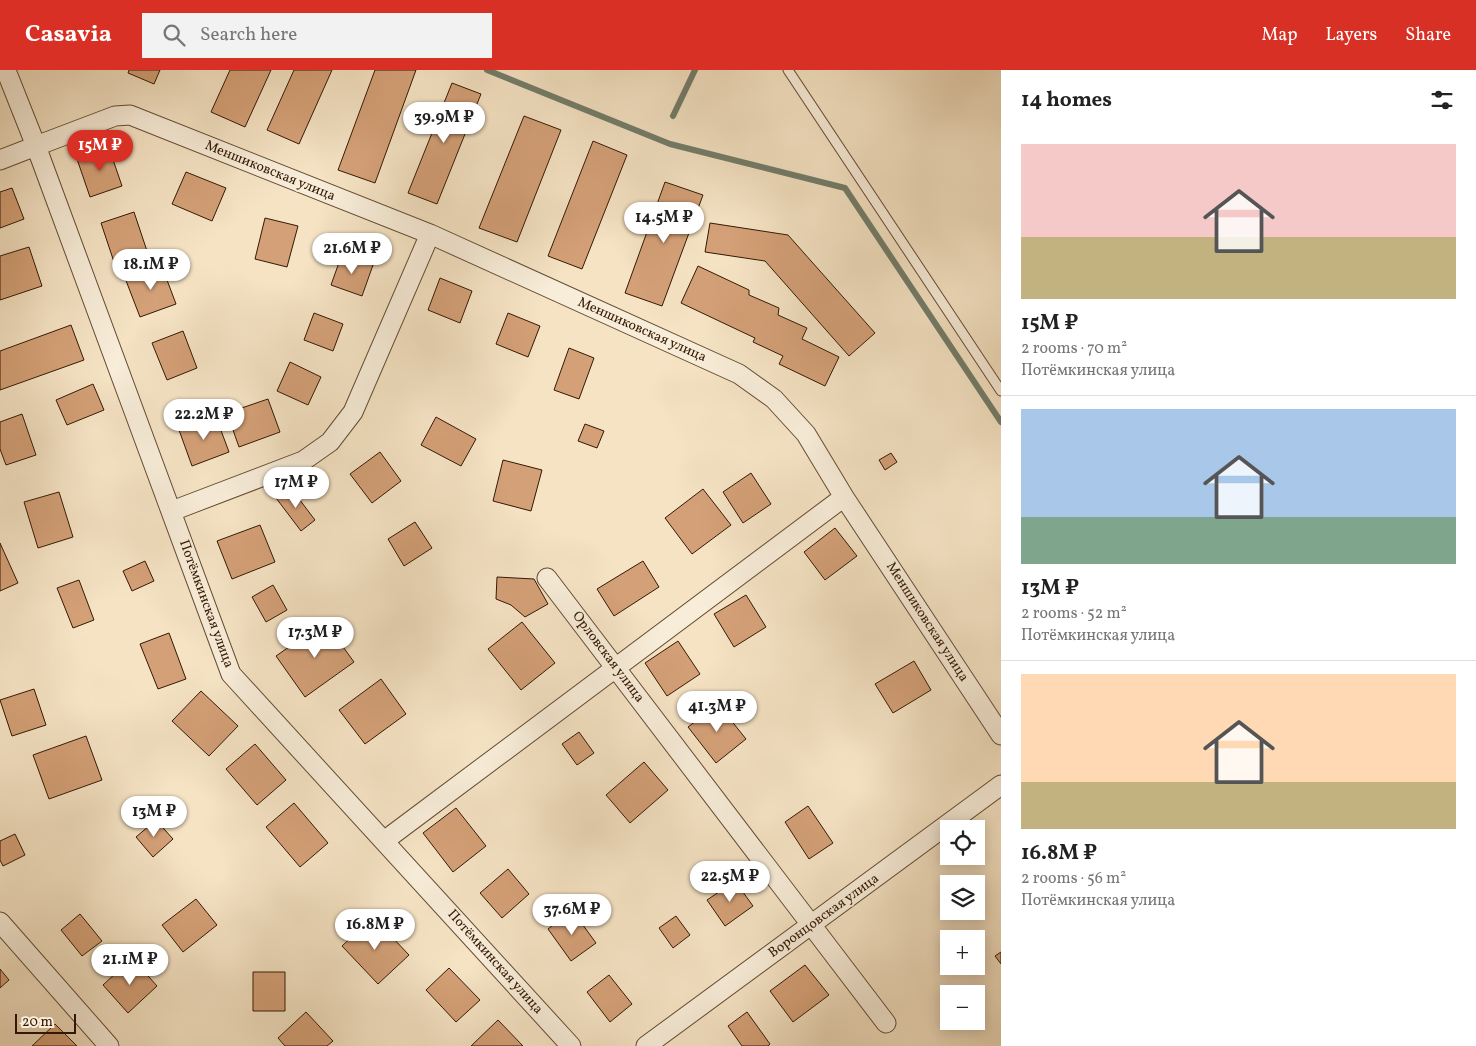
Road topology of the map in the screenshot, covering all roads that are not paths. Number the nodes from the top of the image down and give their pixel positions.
1 (2, 70) edge
2 (788, 70) edge
3 (36, 146) junction
4 (0, 160) edge
5 (430, 234) junction
6 (1001, 390) edge
7 (844, 497) junction
8 (172, 511) junction
9 (547, 578) dead end
10 (616, 668) junction
11 (1001, 735) edge
12 (1001, 785) edge
13 (384, 842) junction
14 (0, 922) edge
15 (812, 924) junction
16 (886, 1023) dead end
17 (109, 1046) edge
18 (571, 1046) edge
19 (646, 1046) edge

1 - 3 street, Потёмкинская улица
2 - 6 lane
3 - 4 street
3 - 5 street, Меншиковская улица
3 - 8 street, Потёмкинская улица
5 - 7 street, Меншиковская улица
5 - 8 street
7 - 10 street
7 - 11 street, Меншиковская улица
8 - 13 street, Потёмкинская улица
9 - 10 street, Орловская улица
10 - 13 street
10 - 15 street, Орловская улица
12 - 15 street, Воронцовская улица
13 - 18 street, Потёмкинская улица
14 - 17 street
15 - 16 street, Орловская улица
15 - 19 street, Воронцовская улица

